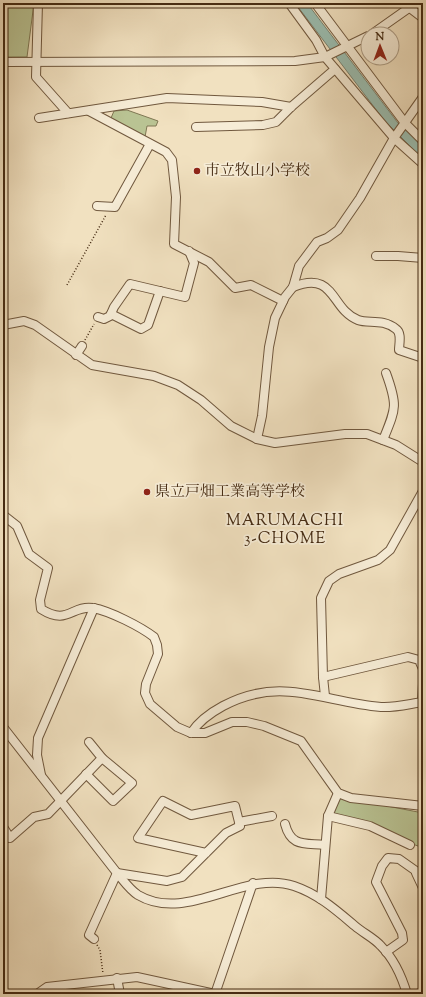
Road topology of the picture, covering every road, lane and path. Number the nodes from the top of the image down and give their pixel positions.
1 (38, 3) edge
2 (289, 3) edge
3 (315, 3) edge
4 (413, 6) edge
5 (423, 18) edge
6 (384, 26) edge
7 (360, 40) edge
8 (345, 48) junction
9 (327, 56) junction
10 (3, 62) edge
11 (35, 62) junction
12 (335, 69) junction
13 (423, 98) edge
14 (290, 107) junction
15 (89, 111) junction
16 (68, 113) junction
17 (39, 118) dead end
18 (405, 123) junction
19 (196, 127) dead end
20 (394, 138) junction
21 (423, 141) edge
22 (150, 144) junction
23 (423, 164) edge
24 (97, 206) dead end
25 (110, 208) junction
26 (189, 251) junction
27 (376, 256) dead end
28 (423, 258) edge
29 (67, 285) dead end
30 (292, 286) junction
31 (160, 291) junction
32 (283, 301) junction
33 (111, 314) junction
34 (98, 317) joint
35 (3, 325) edge
36 (82, 346) joint
37 (76, 355) junction
38 (423, 358) edge
39 (386, 373) dead end
40 (257, 440) junction
41 (383, 440) junction
42 (423, 462) edge
43 (423, 491) edge
44 (3, 515) edge
45 (94, 608) junction
46 (423, 669) edge
47 (323, 678) junction
48 (423, 684) edge
49 (325, 696) junction
50 (423, 702) edge
51 (3, 727) edge
52 (191, 733) junction
53 (89, 742) dead end
54 (102, 758) junction
55 (86, 774) junction
56 (42, 777) junction
57 (338, 793) junction
58 (59, 801) junction
59 (423, 806) edge
60 (272, 816) dead end
61 (328, 816) junction
62 (239, 822) junction
63 (285, 824) dead end
64 (3, 826) edge
65 (324, 845) junction
66 (410, 845) dead end
67 (206, 853) junction
68 (117, 873) junction
69 (420, 874) edge
70 (253, 883) junction
71 (423, 888) edge
72 (321, 899) junction
73 (94, 939) joint
74 (386, 952) junction
75 (117, 978) junction
76 (104, 980) junction
77 (423, 992) edge
78 (37, 994) edge
79 (120, 994) edge
80 (215, 994) edge
81 (407, 994) edge
82 (417, 994) edge

1 - 11 street
2 - 9 street
3 - 8 street
4 - 5 street
4 - 6 street
7 - 8 street
8 - 9 street
8 - 18 street
9 - 11 street
9 - 12 street
10 - 11 street
11 - 16 street
12 - 14 street
12 - 20 street
13 - 18 street
14 - 15 street
14 - 19 street
15 - 16 street
15 - 22 street
16 - 17 street
18 - 20 street
18 - 21 street
20 - 23 street
20 - 30 street
22 - 25 street
22 - 26 street
24 - 25 street
25 - 29 path
26 - 31 street
26 - 32 street
27 - 28 street
30 - 32 street
30 - 38 street
31 - 33 street
31 - 33 street
32 - 40 street
33 - 34 street
34 - 36 path
35 - 37 street
36 - 37 street
37 - 40 street
39 - 41 street
40 - 41 street
41 - 42 street
43 - 47 street
44 - 45 street
45 - 52 street
45 - 56 street
46 - 47 street
47 - 49 street
48 - 50 street
49 - 50 street
49 - 52 street
51 - 56 street
52 - 57 street
53 - 54 street
54 - 55 street
54 - 55 street
55 - 58 street
56 - 58 street
57 - 59 street
57 - 61 street
58 - 64 street
58 - 68 street
60 - 62 street
61 - 65 street
61 - 66 street
62 - 67 street
62 - 67 street
63 - 65 street
65 - 72 street
67 - 68 street
68 - 70 street
68 - 73 street
69 - 71 street
69 - 74 street
70 - 72 street
70 - 80 street
72 - 74 street
73 - 76 path
74 - 81 street
75 - 76 street
75 - 79 street
75 - 80 street
76 - 78 street
77 - 82 street

